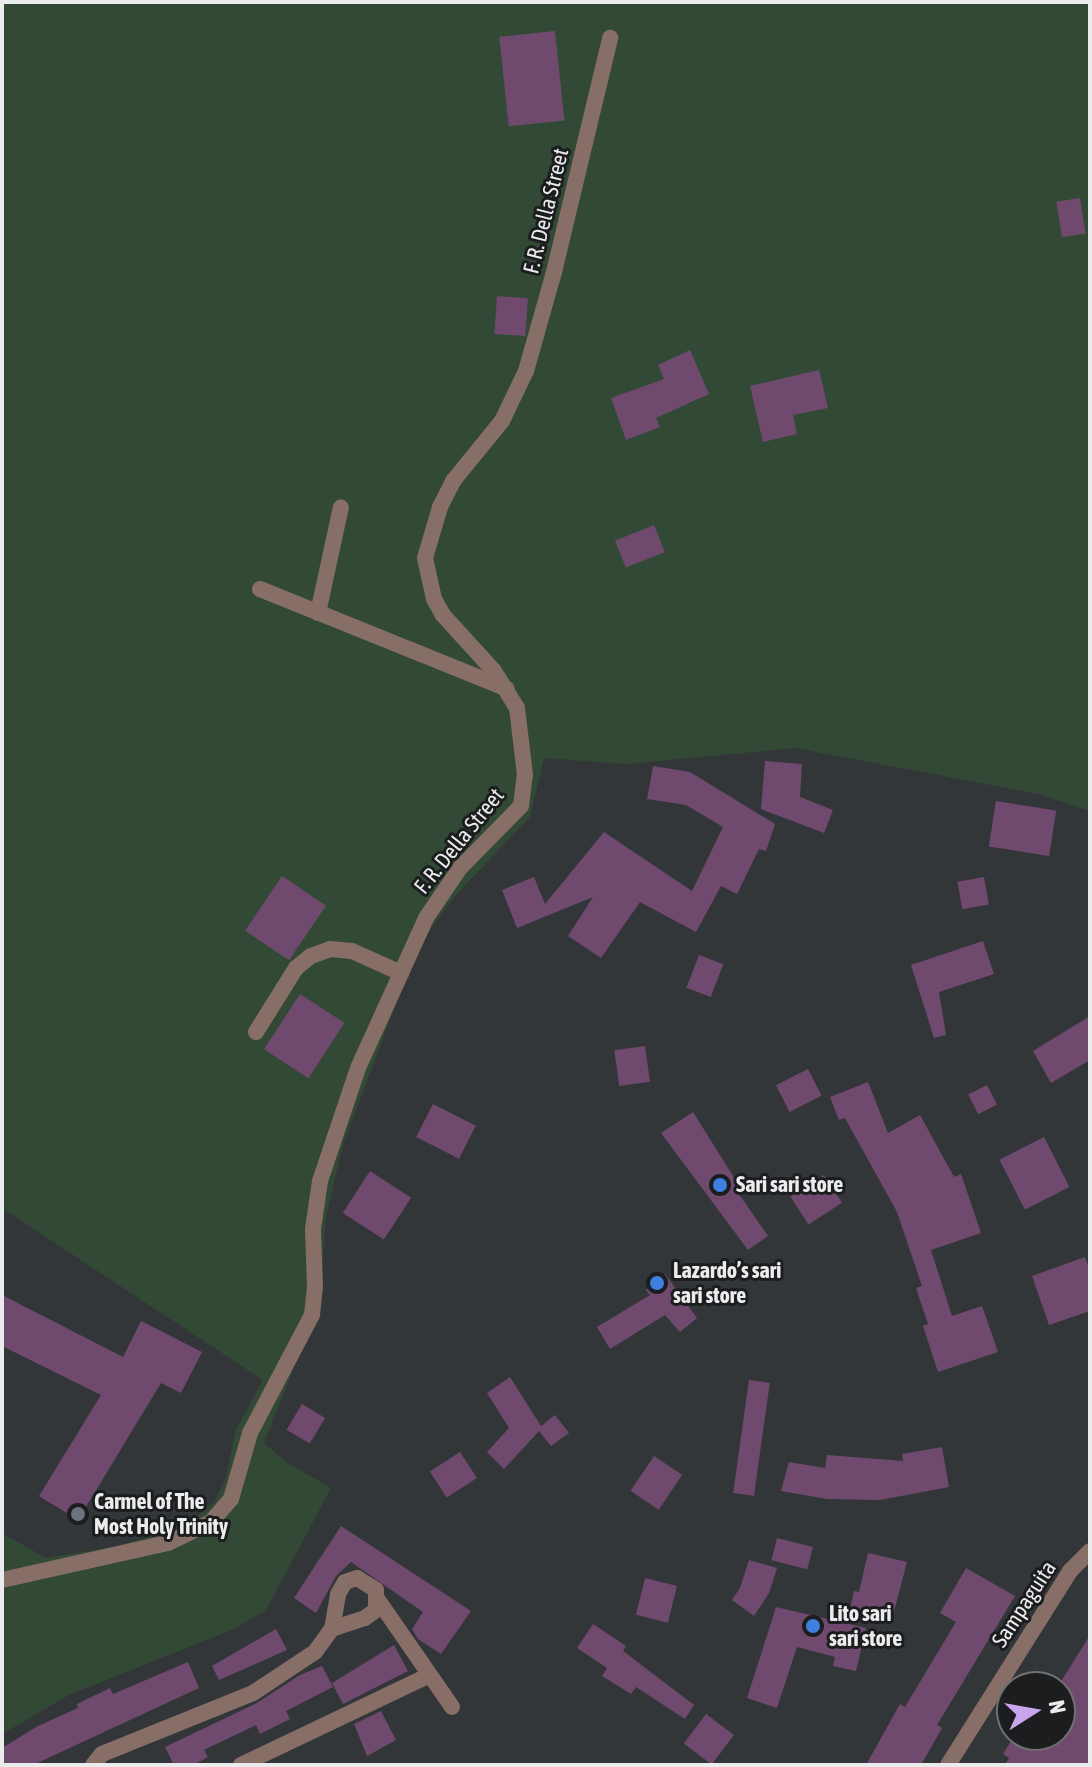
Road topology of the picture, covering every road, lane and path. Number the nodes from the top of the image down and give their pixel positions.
1 (610, 38) dead end
2 (341, 507) dead end
3 (260, 589) dead end
4 (318, 613) junction
5 (508, 689) junction
6 (401, 973) junction
7 (256, 1032) dead end
8 (1090, 1551) edge
9 (2, 1580) edge
10 (378, 1600) junction
11 (332, 1629) junction
12 (430, 1675) junction
13 (452, 1707) dead end
14 (93, 1765) edge
15 (241, 1765) edge
16 (948, 1765) edge

1 - 5 street, F. R. Della Street
2 - 4 street
3 - 4 street
4 - 5 street
5 - 6 street, F. R. Della Street
6 - 7 street
6 - 9 street, F. R. Della Street
8 - 16 street, Sampaguita
10 - 11 street
10 - 11 street
10 - 12 street
11 - 14 street
12 - 13 street
12 - 15 street

